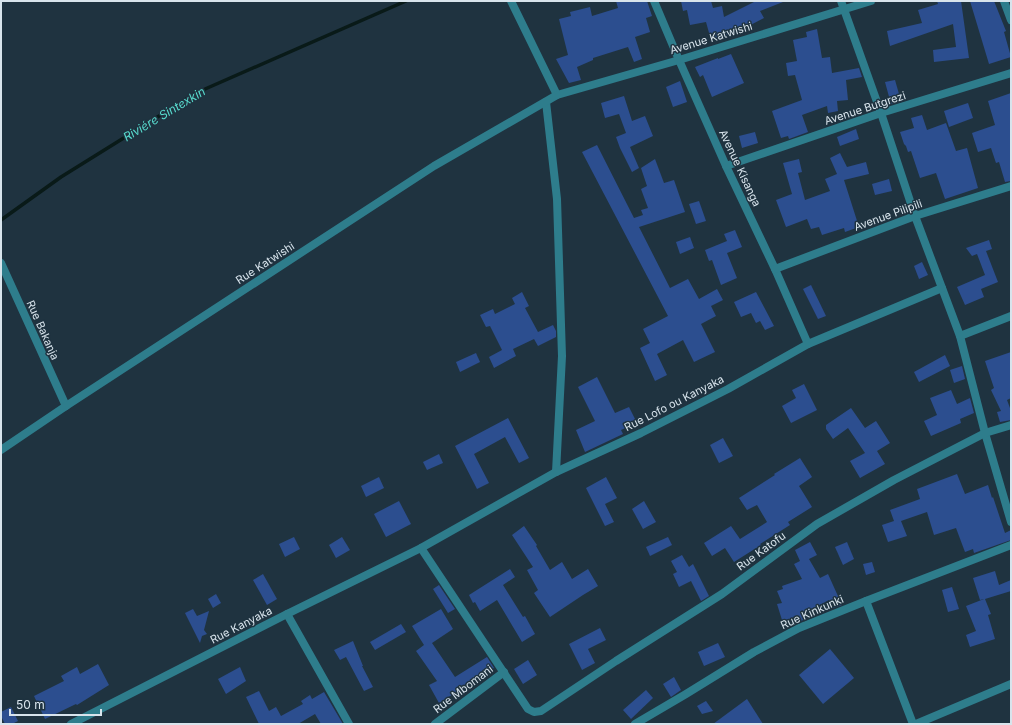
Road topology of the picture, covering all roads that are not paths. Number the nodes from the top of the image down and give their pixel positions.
1 (511, 1) edge
2 (654, 1) edge
3 (841, 1) edge
4 (872, 1) edge
5 (1004, 1) edge
6 (844, 10) junction
7 (1011, 20) edge
8 (679, 60) junction
9 (1011, 73) edge
10 (557, 96) junction
11 (546, 102) junction
12 (881, 113) junction
13 (726, 166) junction
14 (1011, 186) edge
15 (915, 216) junction
16 (1, 263) edge
17 (775, 269) junction
18 (942, 288) junction
19 (1011, 316) edge
20 (960, 336) junction
21 (808, 344) junction
22 (66, 406) junction
23 (1011, 425) edge
24 (986, 433) junction
25 (1, 450) edge
26 (556, 472) junction
27 (1011, 522) edge
28 (1011, 545) edge
29 (421, 548) junction
30 (866, 601) junction
31 (287, 614) junction
32 (504, 672) junction
33 (1011, 684) edge
34 (71, 724) edge
35 (349, 724) edge
36 (435, 724) edge
37 (635, 724) edge
38 (915, 724) edge

1 - 10 street
2 - 8 street, Avenue Kisanga
3 - 6 street
4 - 6 street, Avenue Katwishi
5 - 7 street
6 - 8 street, Avenue Katwishi
6 - 12 street
8 - 10 street, Avenue Katwishi
8 - 13 street, Avenue Kisanga
9 - 12 street, Avenue Butgrezi
10 - 11 street, Avenue Katwishi
11 - 22 street, Rue Katwishi
11 - 26 street
12 - 13 street, Avenue Butgrezi
12 - 15 street
13 - 17 street, Avenue Kisanga
14 - 15 street, Avenue Pilipili
15 - 17 street, Avenue Pilipili
15 - 18 street
16 - 22 street, Rue Bakanja
17 - 21 street, Avenue Kisanga
18 - 20 street
18 - 21 street, Rue Lofo ou Kanyaka
19 - 20 street
20 - 24 street
21 - 26 street, Rue Lofo ou Kanyaka
22 - 25 street, Rue Katwishi
23 - 24 street, Rue Katofu
24 - 27 street
24 - 32 street, Rue Katofu
26 - 29 street, Rue Lofo ou Kanyaka
28 - 30 street, Rue Kinkunki
29 - 31 street, Rue Kanyaka
29 - 32 street
30 - 37 street, Rue Kinkunki
30 - 38 street
31 - 34 street, Rue Kanyaka
31 - 35 street
32 - 36 street, Rue Mbomani
33 - 38 street

